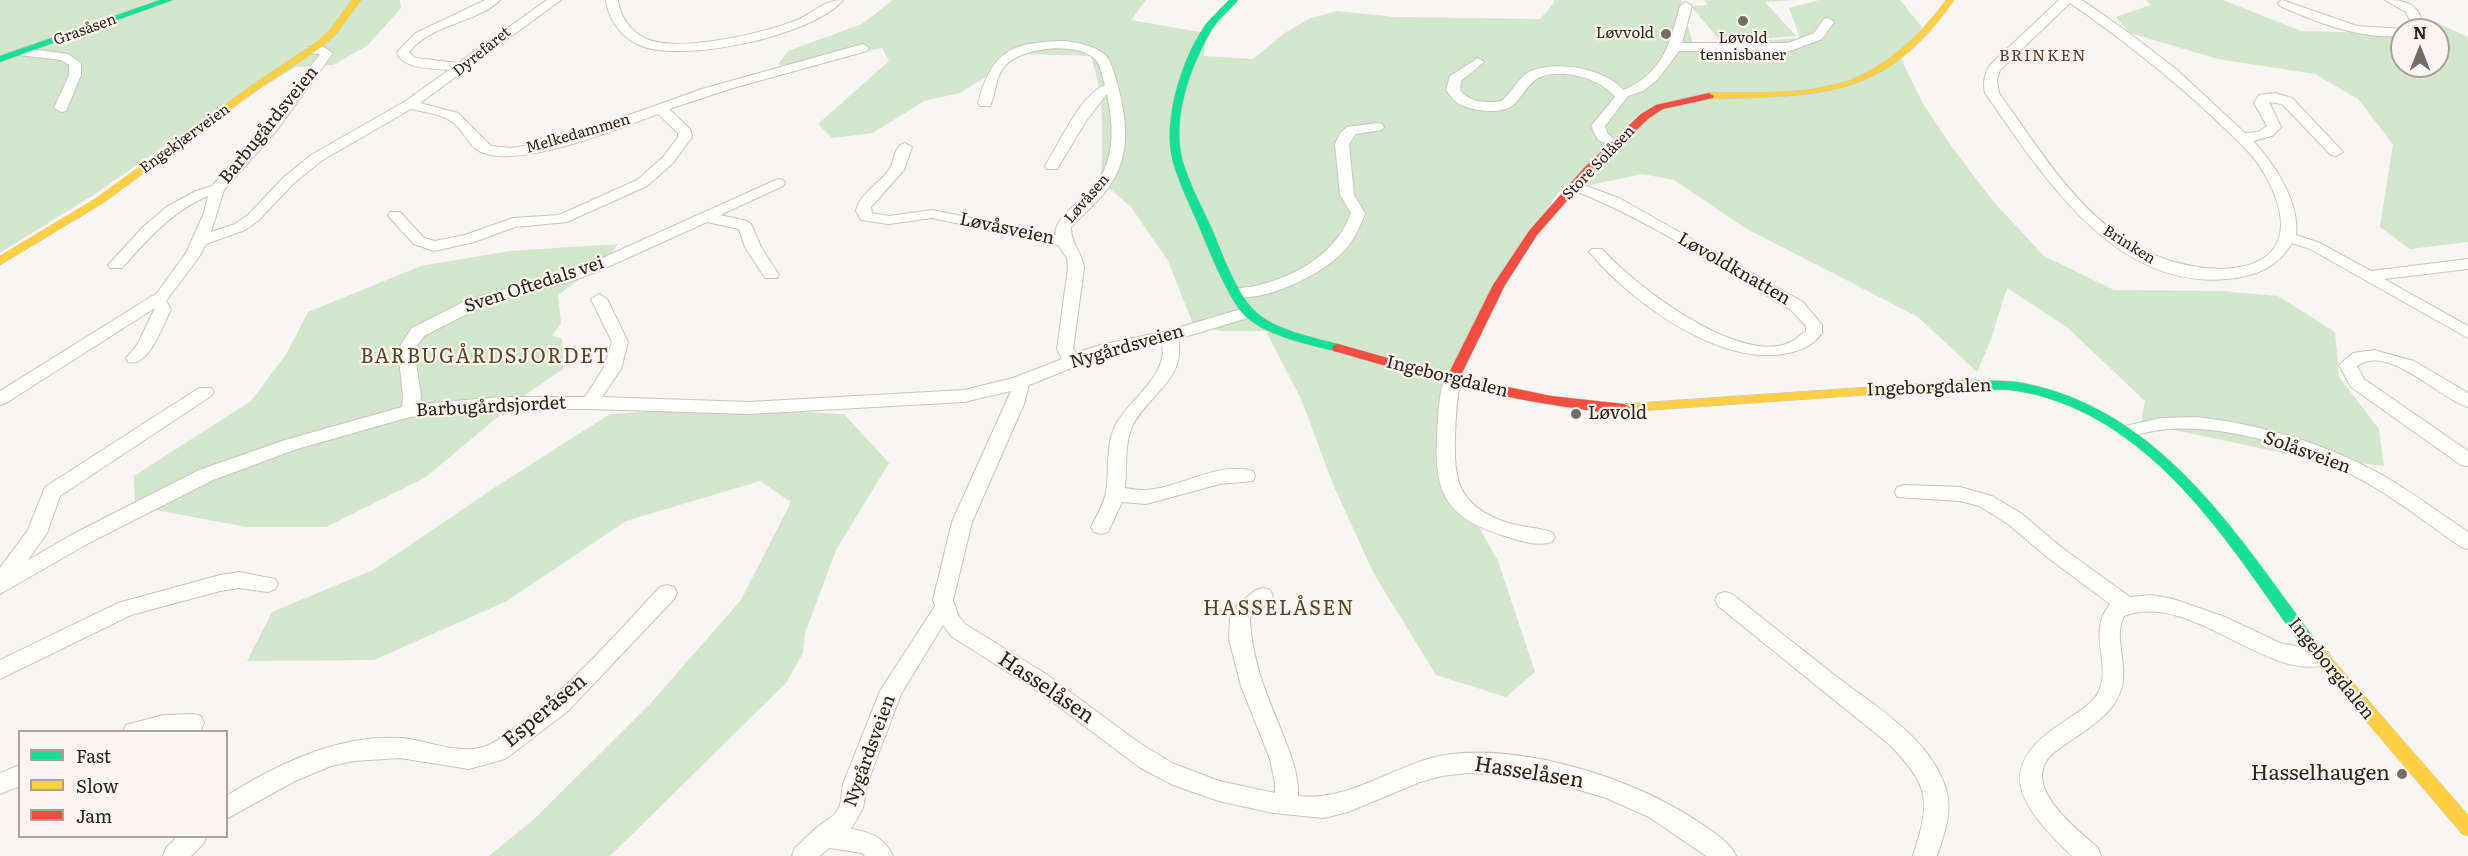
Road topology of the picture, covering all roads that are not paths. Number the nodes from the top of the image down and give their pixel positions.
1 (169, 0) edge
2 (357, 0) edge
3 (495, 0) edge
4 (555, 0) edge
5 (612, 0) edge
6 (837, 0) edge
7 (1234, 0) edge
8 (1950, 0) edge
9 (2067, 0) edge
10 (2074, 0) edge
11 (2391, 0) edge
12 (2284, 3) dead end
13 (1686, 6) dead end
14 (2416, 18) edge
15 (1828, 22) dead end
16 (2390, 32) edge
17 (1675, 47) junction
18 (863, 48) dead end
19 (312, 50) junction
20 (23, 52) junction
21 (0, 59) edge
22 (1478, 62) dead end
23 (463, 68) junction
24 (1111, 87) junction
25 (1622, 94) junction
26 (985, 103) dead end
27 (409, 105) junction
28 (61, 108) dead end
29 (661, 108) junction
30 (1377, 127) dead end
31 (2241, 137) junction
32 (1614, 143) junction
33 (905, 147) dead end
34 (2336, 153) dead end
35 (1052, 166) dead end
36 (778, 183) dead end
37 (1575, 186) junction
38 (217, 189) junction
39 (395, 215) dead end
40 (705, 217) junction
41 (2289, 237) junction
42 (1063, 241) junction
43 (198, 242) junction
44 (1597, 252) dead end
45 (0, 261) edge
46 (2468, 264) edge
47 (116, 265) dead end
48 (771, 275) dead end
49 (2368, 276) junction
50 (1237, 293) junction
51 (599, 298) dead end
52 (154, 303) junction
53 (1248, 312) junction
54 (2468, 333) edge
55 (1169, 336) junction
56 (134, 358) dead end
57 (1072, 361) junction
58 (1452, 380) junction
59 (1018, 382) junction
60 (205, 392) dead end
61 (0, 399) edge
62 (2468, 401) edge
63 (590, 403) junction
64 (410, 411) junction
65 (2127, 431) junction
66 (2468, 460) edge
67 (1246, 477) dead end
68 (1904, 492) dead end
69 (1115, 494) junction
70 (1101, 528) dead end
71 (1545, 537) dead end
72 (2468, 542) edge
73 (268, 584) dead end
74 (0, 585) edge
75 (667, 593) dead end
76 (1263, 596) dead end
77 (1725, 600) dead end
78 (2125, 604) junction
79 (947, 611) junction
80 (2320, 658) junction
81 (0, 670) edge
82 (194, 723) dead end
83 (142, 730) edge
84 (18, 776) edge
85 (0, 783) edge
86 (1286, 805) junction
87 (228, 808) edge
88 (2468, 828) edge
89 (824, 836) junction
90 (194, 838) edge
91 (176, 856) edge
92 (804, 856) edge
93 (881, 856) edge
94 (1724, 856) edge
95 (1925, 856) edge
96 (2089, 856) edge

1 - 20 street, Grasåsen
2 - 19 street, Engekjærveien
3 - 23 street
4 - 23 street, Dyrefaret
5 - 6 street
7 - 50 street
8 - 32 street, Store Solåsen
9 - 41 street, Brinken
10 - 31 street
11 - 14 street
12 - 16 street
13 - 17 street
15 - 17 street
17 - 25 street
18 - 29 street, Melkedammen
19 - 38 street, Barbugårdsveien
19 - 45 street, Engekjærveien
20 - 21 street, Grasåsen
20 - 28 street
22 - 25 street
23 - 27 street, Dyrefaret
24 - 26 street, Løvåsen
24 - 35 street
24 - 42 street, Løvåsen
25 - 32 street
27 - 29 street, Melkedammen
27 - 43 street
29 - 39 street
30 - 50 street
31 - 34 street
31 - 41 street
32 - 37 street, Store Solåsen
33 - 42 street, Løvåsveien
36 - 40 street, Sven Oftedals vei
37 - 44 street, Løvoldknatten
37 - 58 street, Store Solåsen
38 - 43 street, Barbugårdsveien
38 - 47 street
40 - 48 street
40 - 64 street, Sven Oftedals vei
41 - 49 street
42 - 57 street, Løvåsveien
43 - 52 street, Barbugårdsveien
46 - 49 street
49 - 54 street
50 - 53 street
51 - 63 street
52 - 56 street
52 - 61 street, Barbugårdsveien
53 - 55 street, Nygårdsveien
53 - 58 street, Ingeborgdalen
55 - 57 street, Nygårdsveien
55 - 69 street
57 - 59 street, Nygårdsveien
58 - 65 street, Ingeborgdalen
58 - 71 street
59 - 63 street, Barbugårdsjordet
59 - 79 street
60 - 74 street
62 - 66 street
63 - 64 street, Barbugårdsjordet
64 - 74 street, Barbugårdsjordet
65 - 72 street, Solåsveien
65 - 80 street, Ingeborgdalen
67 - 69 street
68 - 78 street
69 - 70 street
73 - 81 street
75 - 87 street, Esperåsen
76 - 86 street
77 - 95 street
78 - 80 street
78 - 96 street
79 - 86 street, Hasselåsen
79 - 89 street, Nygårdsveien
80 - 88 street, Ingeborgdalen
82 - 83 street
84 - 85 street
86 - 94 street, Hasselåsen
89 - 92 street, Nygårdsveien
89 - 93 street
90 - 91 street

